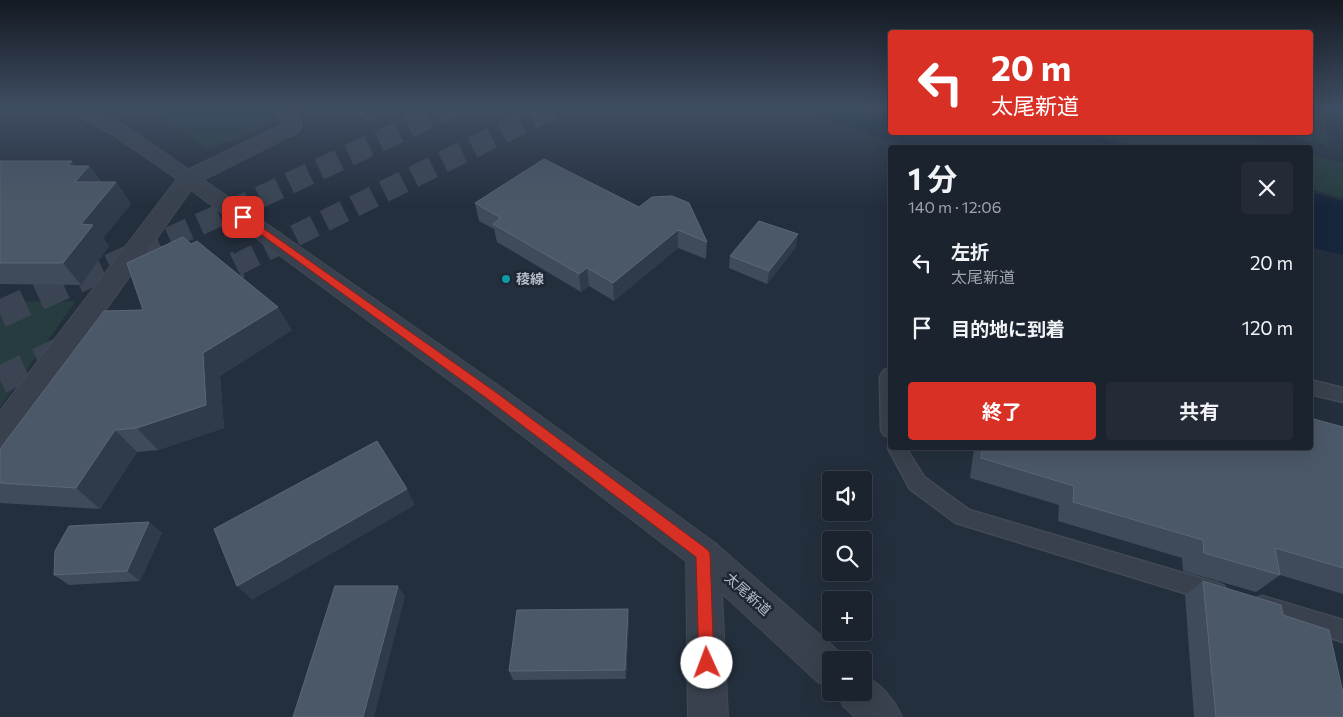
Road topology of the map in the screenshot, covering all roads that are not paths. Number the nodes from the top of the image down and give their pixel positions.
1 (135, 140) edge
2 (266, 140) edge
3 (189, 178) junction
4 (1313, 388) edge
5 (1343, 395) edge
6 (0, 434) edge
7 (897, 450) edge
8 (703, 554) junction
9 (1343, 631) edge
10 (822, 661) edge
11 (866, 701) edge
12 (708, 717) edge
13 (882, 717) edge

1 - 3 street, 太尾新道
2 - 3 street
3 - 6 street
3 - 8 street, 太尾新道
4 - 5 lane
7 - 9 lane
8 - 10 street, 太尾新道
8 - 12 street
11 - 13 street

